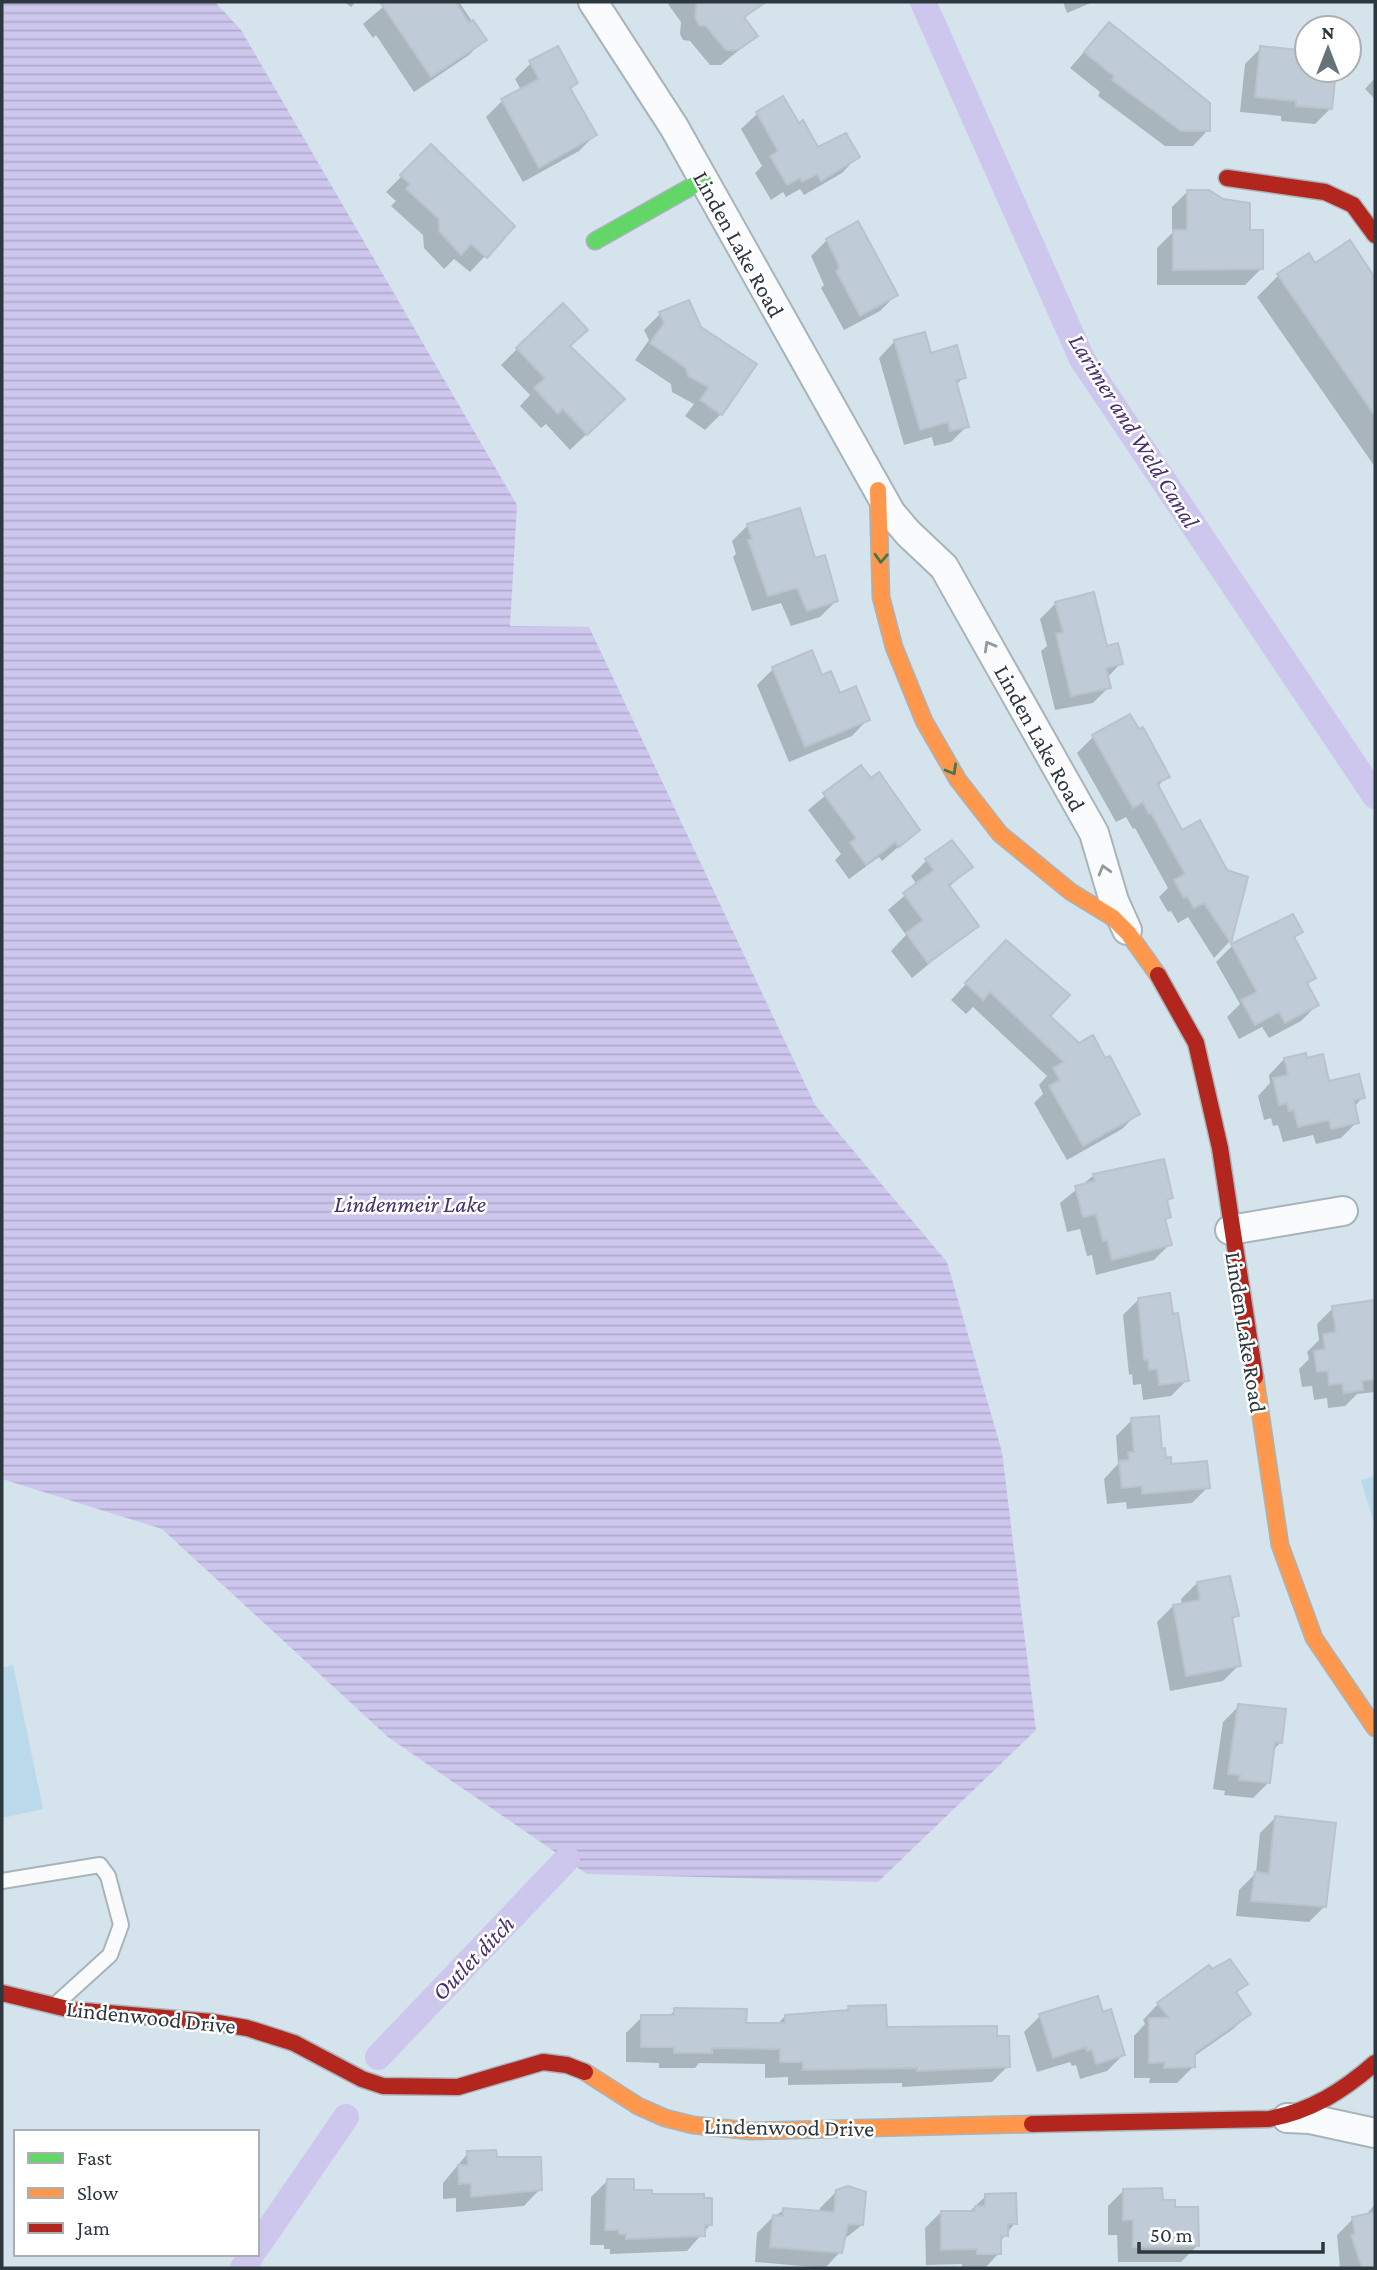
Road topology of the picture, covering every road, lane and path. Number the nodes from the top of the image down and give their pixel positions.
1 (593, 2) edge
2 (1227, 178) dead end
3 (703, 180) junction
4 (1375, 235) edge
5 (595, 241) dead end
6 (878, 490) junction
7 (1128, 933) junction
8 (1343, 1211) dead end
9 (1230, 1230) junction
10 (1375, 1728) edge
11 (2, 1881) edge
12 (2, 1993) edge
13 (53, 2007) junction
14 (1375, 2063) edge
15 (1277, 2118) junction
16 (1375, 2133) edge

1 - 3 street, Linden Lake Road
2 - 4 street
3 - 5 street
3 - 6 street, Linden Lake Road
7 -> 6 street, Linden Lake Road
6 -> 7 street, Linden Lake Road
7 - 9 street, Linden Lake Road
8 - 9 street
9 - 10 street, Linden Lake Road
11 - 13 lane
12 - 13 street, Lindenwood Drive
13 - 15 street, Lindenwood Drive
14 - 15 street, Lindenwood Drive
15 - 16 street, Lindenwood Drive

